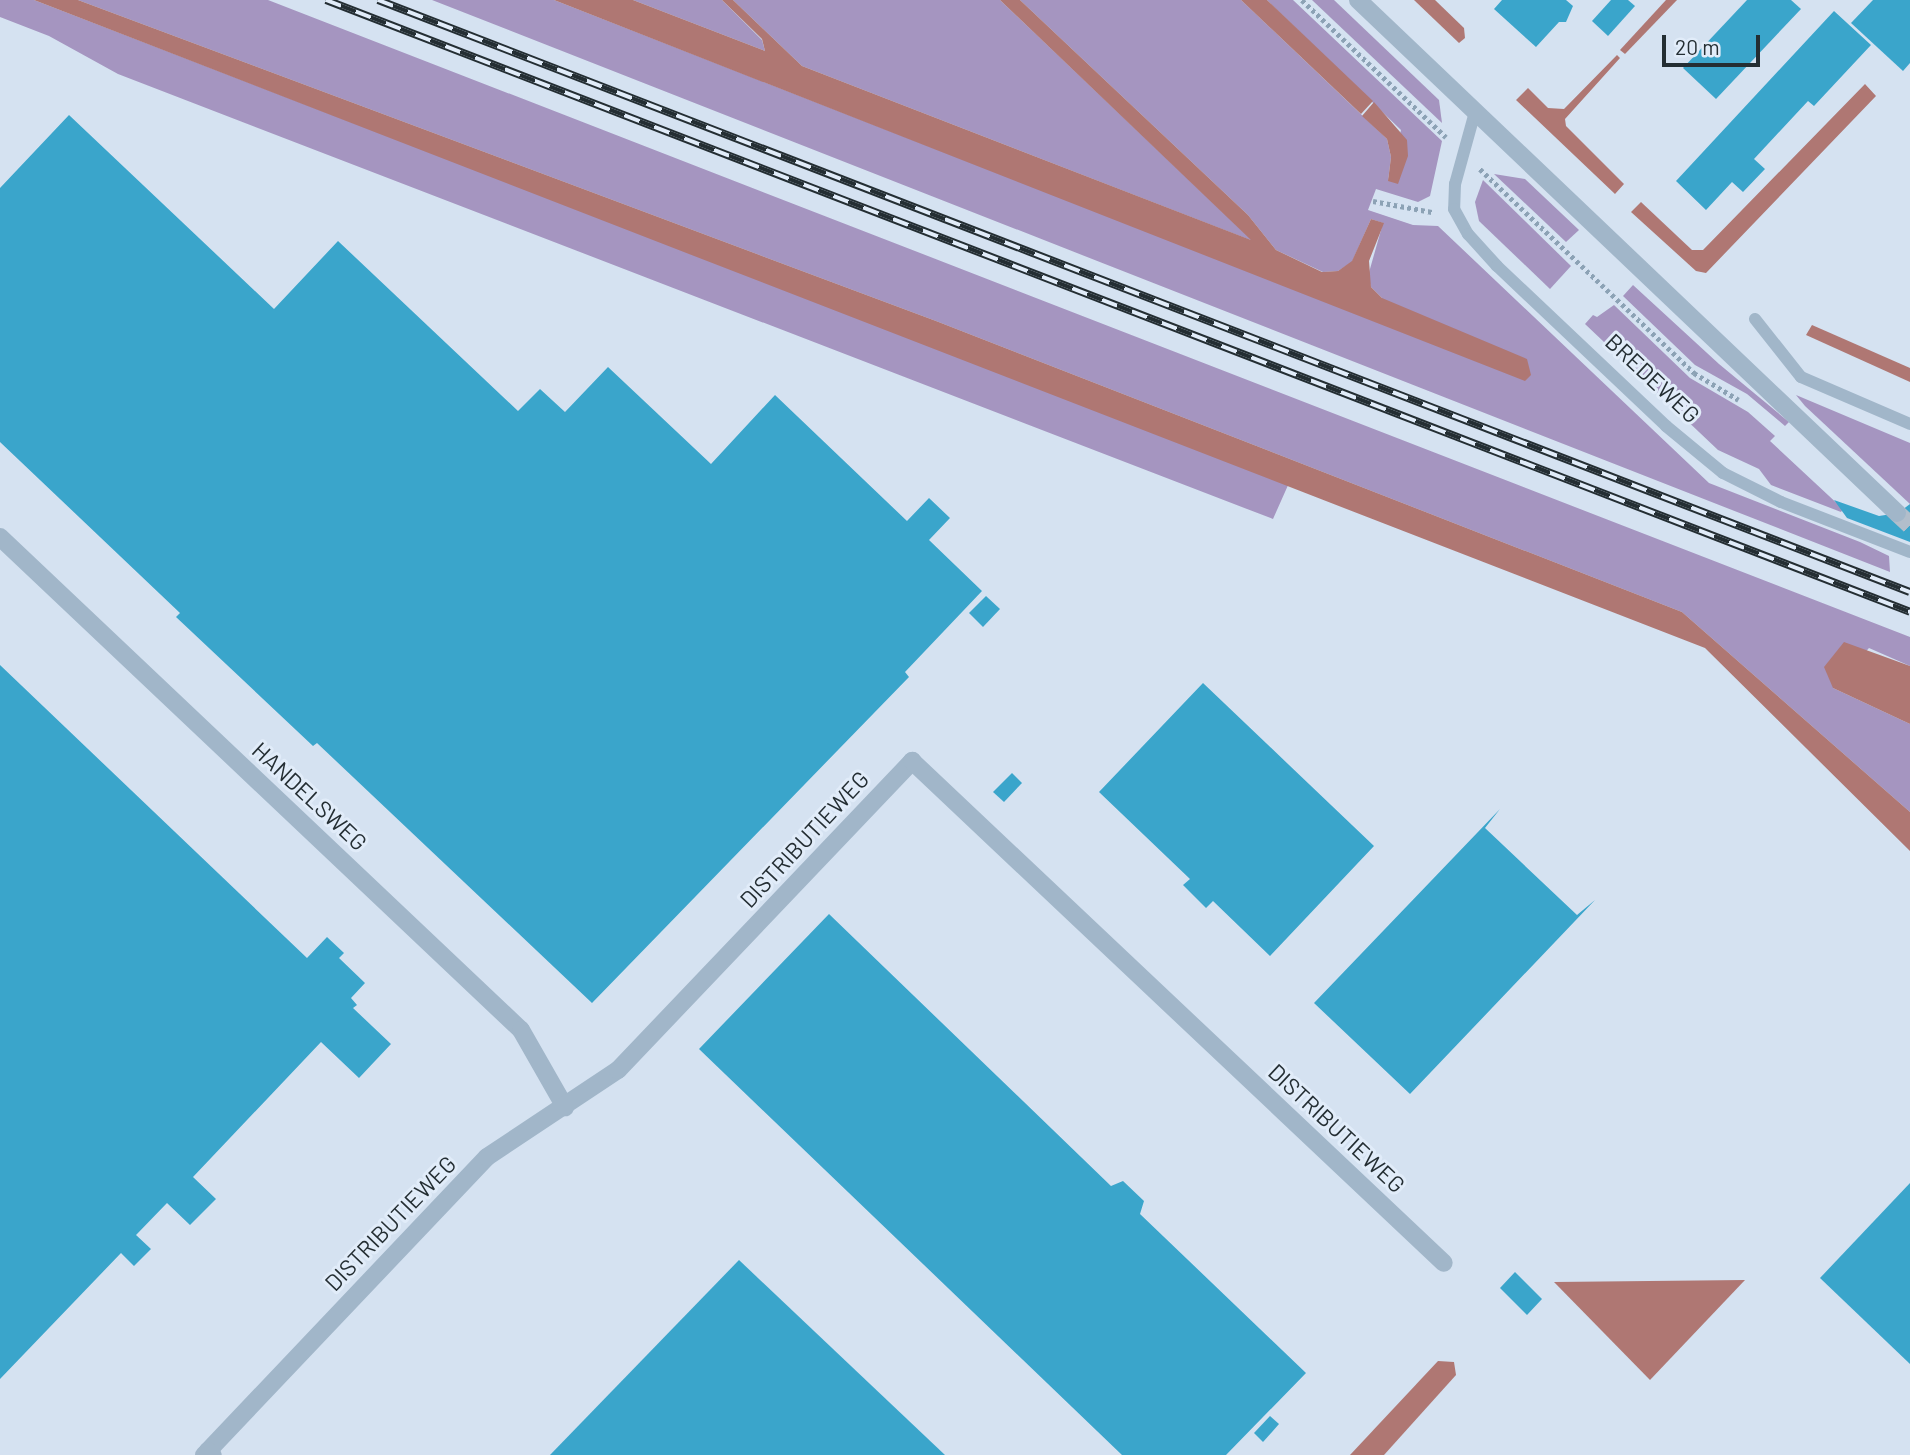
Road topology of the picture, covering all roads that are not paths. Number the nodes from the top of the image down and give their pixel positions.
1 (1358, 0) edge
2 (1475, 112) junction
3 (1755, 319) dead end
4 (1910, 424) edge
5 (1897, 513) tunnel mouth
6 (0, 537) edge
7 (1910, 552) edge
8 (565, 1107) junction
9 (1444, 1263) dead end
10 (208, 1453) edge

1 - 2 street
2 - 5 street
2 - 7 lane, BREDEWEG
3 - 4 lane
6 - 8 street, HANDELSWEG
8 - 9 street, DISTRIBUTIEWEG
8 - 10 street, DISTRIBUTIEWEG

